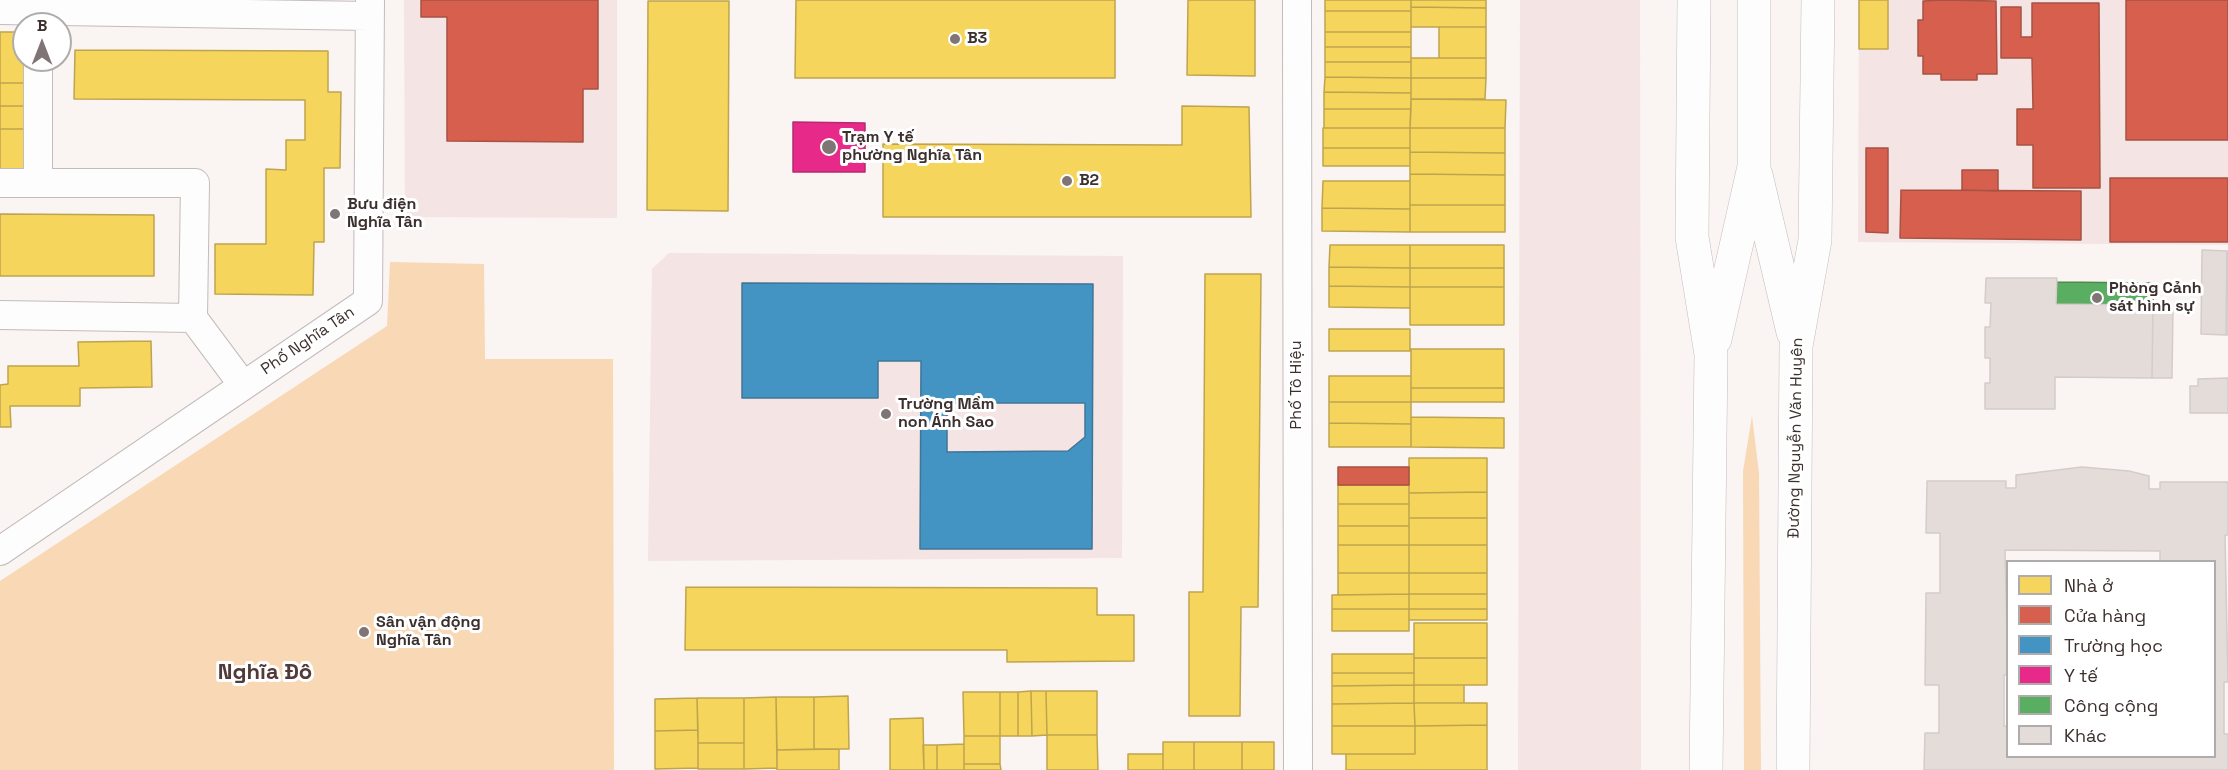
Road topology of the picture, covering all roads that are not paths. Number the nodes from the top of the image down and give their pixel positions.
1 (1297, 0) edge
2 (1694, 0) edge
3 (1754, 0) edge
4 (1818, 0) edge
5 (369, 8) edge
6 (0, 10) edge
7 (37, 12) edge
8 (38, 72) edge
9 (1754, 167) junction
10 (0, 183) edge
11 (38, 183) junction
12 (0, 315) edge
13 (193, 318) junction
14 (1796, 346) junction
15 (1711, 354) junction
16 (243, 385) junction
17 (0, 551) edge
18 (1298, 770) edge
19 (1706, 770) edge
20 (1793, 770) edge

1 - 18 street, Phố Tô Hiệu
2 - 15 main road
3 - 9 main road
4 - 14 main road, Đường Nguyễn Văn Huyên
5 - 7 street
5 - 16 street, Phố Nghĩa Tân
6 - 7 street
8 - 11 street
9 - 14 main road
9 - 15 main road
10 - 11 street
11 - 13 street
12 - 13 street
13 - 16 street
14 - 20 main road, Đường Nguyễn Văn Huyên
15 - 19 main road
16 - 17 street, Phố Nghĩa Tân

